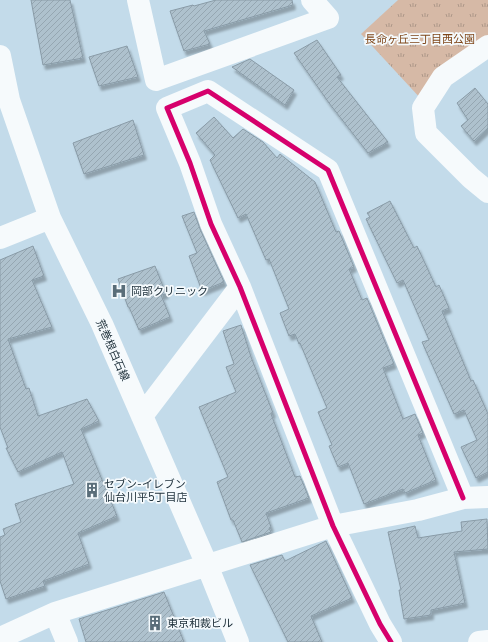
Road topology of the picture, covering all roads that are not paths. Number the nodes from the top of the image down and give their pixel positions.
1 (138, 0) edge
2 (312, 0) edge
3 (488, 46) edge
4 (0, 56) edge
5 (488, 192) edge
6 (50, 218) junction
7 (0, 238) edge
8 (240, 287) junction
9 (142, 416) junction
10 (488, 497) edge
11 (463, 498) junction
12 (333, 526) junction
13 (207, 565) junction
14 (55, 613) junction
15 (0, 638) edge
16 (488, 641) edge
17 (67, 642) edge
18 (238, 642) edge
19 (391, 642) edge
20 (479, 642) edge

1 - 2 street
3 - 5 street
4 - 6 street, 荒巻根白石線
6 - 7 street
6 - 9 street, 荒巻根白石線
8 - 9 street
8 - 11 street
8 - 12 street
9 - 13 street, 荒巻根白石線
10 - 11 street
11 - 12 street
12 - 13 street
12 - 19 street
13 - 14 street
13 - 18 street, 荒巻根白石線
14 - 15 street
14 - 17 street
16 - 20 street

